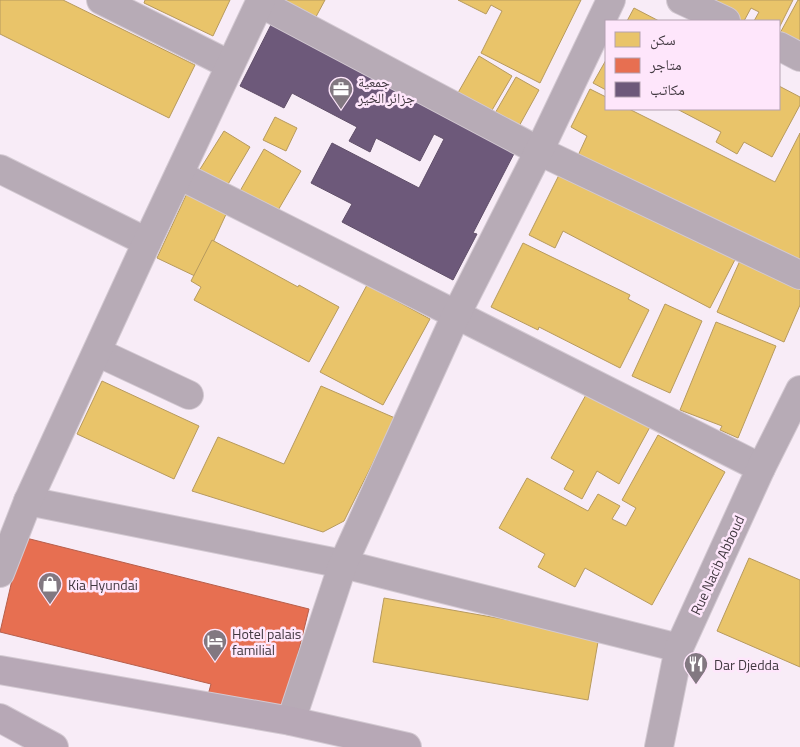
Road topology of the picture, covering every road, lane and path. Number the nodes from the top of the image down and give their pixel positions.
1 (101, 0) edge
2 (611, 0) edge
3 (681, 0) edge
4 (261, 1) edge
5 (724, 20) edge
6 (780, 47) edge
7 (800, 57) edge
8 (230, 65) junction
9 (539, 151) junction
10 (0, 169) edge
11 (179, 174) junction
12 (147, 242) junction
13 (800, 274) edge
14 (456, 315) junction
15 (97, 352) junction
16 (800, 390) edge
17 (189, 395) dead end
18 (761, 468) junction
19 (28, 501) junction
20 (342, 564) junction
21 (0, 573) edge
22 (679, 648) junction
23 (0, 670) edge
24 (0, 718) edge
25 (291, 721) junction
26 (54, 747) edge
27 (407, 747) edge
28 (658, 747) edge

1 - 8 street
2 - 9 street
3 - 5 street
4 - 8 street
4 - 9 street
6 - 7 street
8 - 11 street
9 - 13 street
9 - 14 street
10 - 12 street
11 - 12 street
11 - 14 street
12 - 15 street
14 - 18 street
14 - 20 street
15 - 17 street
15 - 19 street
16 - 18 street, Rue Nacib Abboud
18 - 22 street, Rue Nacib Abboud
19 - 20 street
19 - 21 street
20 - 22 street
20 - 25 street
22 - 28 street, Rue Nacib Abboud
23 - 25 main road
24 - 26 main road
25 - 27 main road

